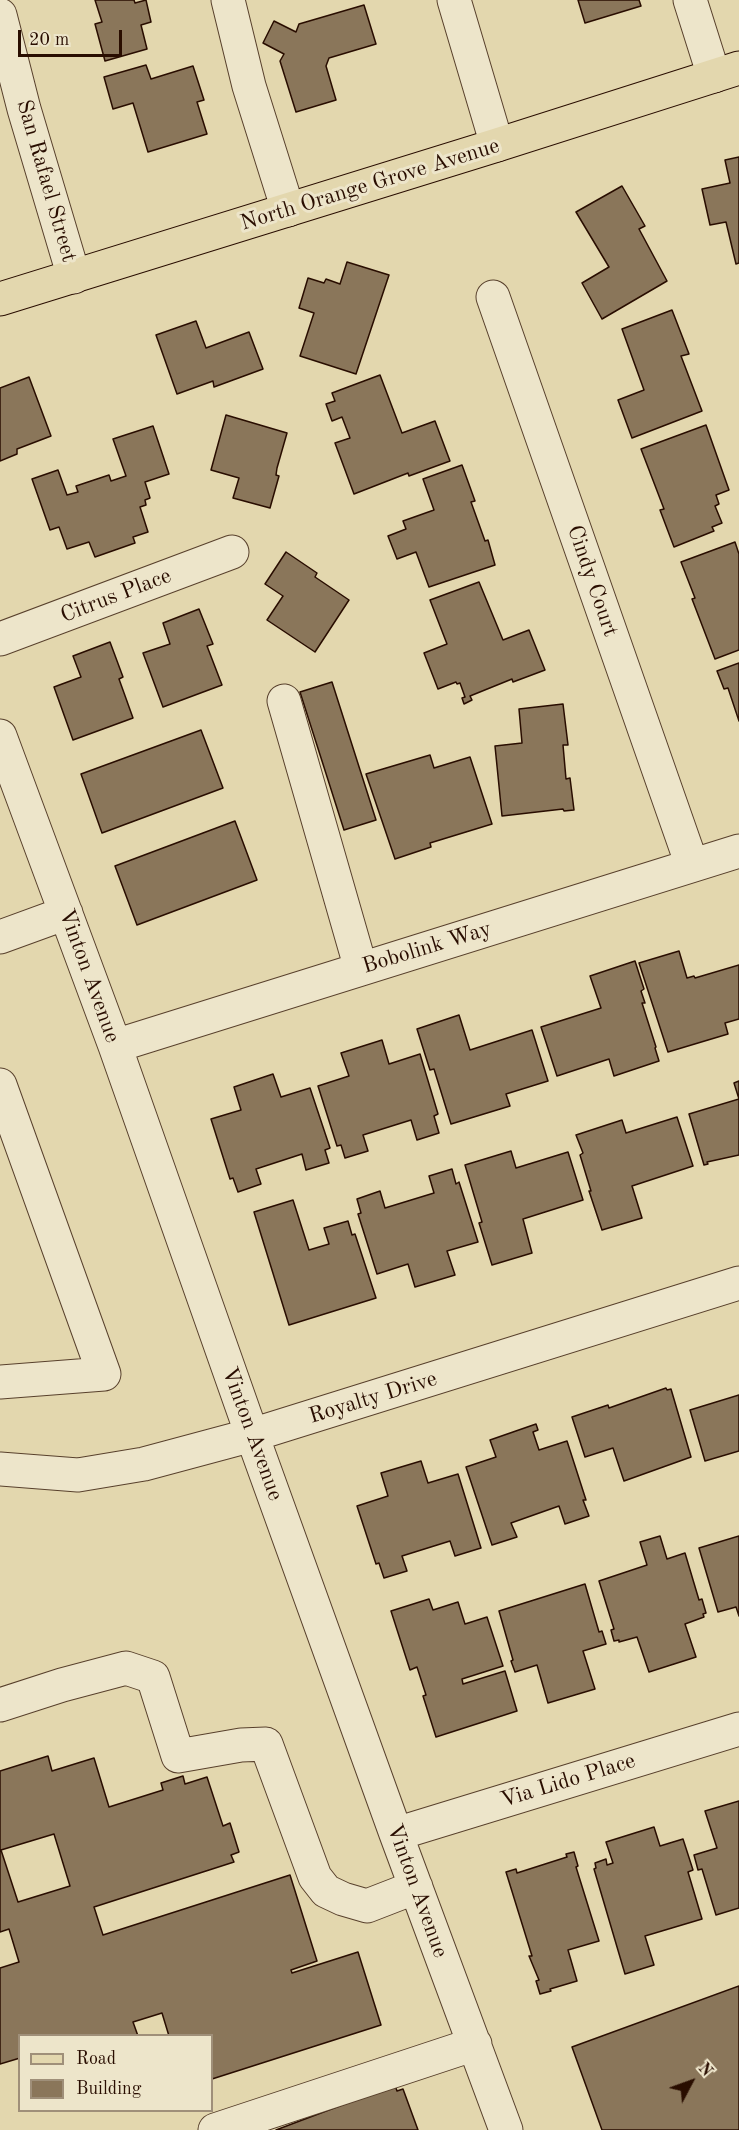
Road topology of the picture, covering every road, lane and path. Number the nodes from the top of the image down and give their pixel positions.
1 (228, 0) edge
2 (454, 0) edge
3 (690, 0) edge
4 (0, 15) edge
5 (726, 72) edge
6 (497, 145) junction
7 (288, 210) junction
8 (74, 277) junction
9 (493, 297) dead end
10 (0, 299) edge
11 (232, 552) dead end
12 (0, 639) edge
13 (284, 701) dead end
14 (0, 736) edge
15 (739, 851) edge
16 (692, 865) junction
17 (66, 913) junction
18 (0, 937) edge
19 (361, 969) junction
20 (115, 1046) junction
21 (0, 1084) edge
22 (739, 1283) edge
23 (0, 1382) edge
24 (252, 1435) junction
25 (0, 1469) edge
26 (0, 1705) edge
27 (739, 1728) edge
28 (396, 1834) junction
29 (416, 1887) junction
30 (475, 2044) junction
31 (215, 2130) edge
32 (506, 2130) edge

1 - 7 street
2 - 6 street
3 - 5 street
4 - 8 street, San Rafael Street
5 - 6 main road, North Orange Grove Avenue
6 - 7 main road, North Orange Grove Avenue
7 - 8 main road, North Orange Grove Avenue
8 - 10 main road, North Orange Grove Avenue
9 - 16 street, Cindy Court
11 - 12 street, Citrus Place
13 - 19 street
14 - 17 street, Vinton Avenue
15 - 16 street, Bobolink Way
16 - 19 street, Bobolink Way
17 - 18 street
17 - 20 street, Vinton Avenue
19 - 20 street, Bobolink Way
20 - 24 street, Vinton Avenue
21 - 23 street
22 - 24 street, Royalty Drive
24 - 25 street, Royalty Drive
24 - 28 street, Vinton Avenue
26 - 29 street
27 - 28 street, Via Lido Place
28 - 29 street, Vinton Avenue
29 - 30 street, Vinton Avenue
30 - 31 street
30 - 32 street, Vinton Avenue

